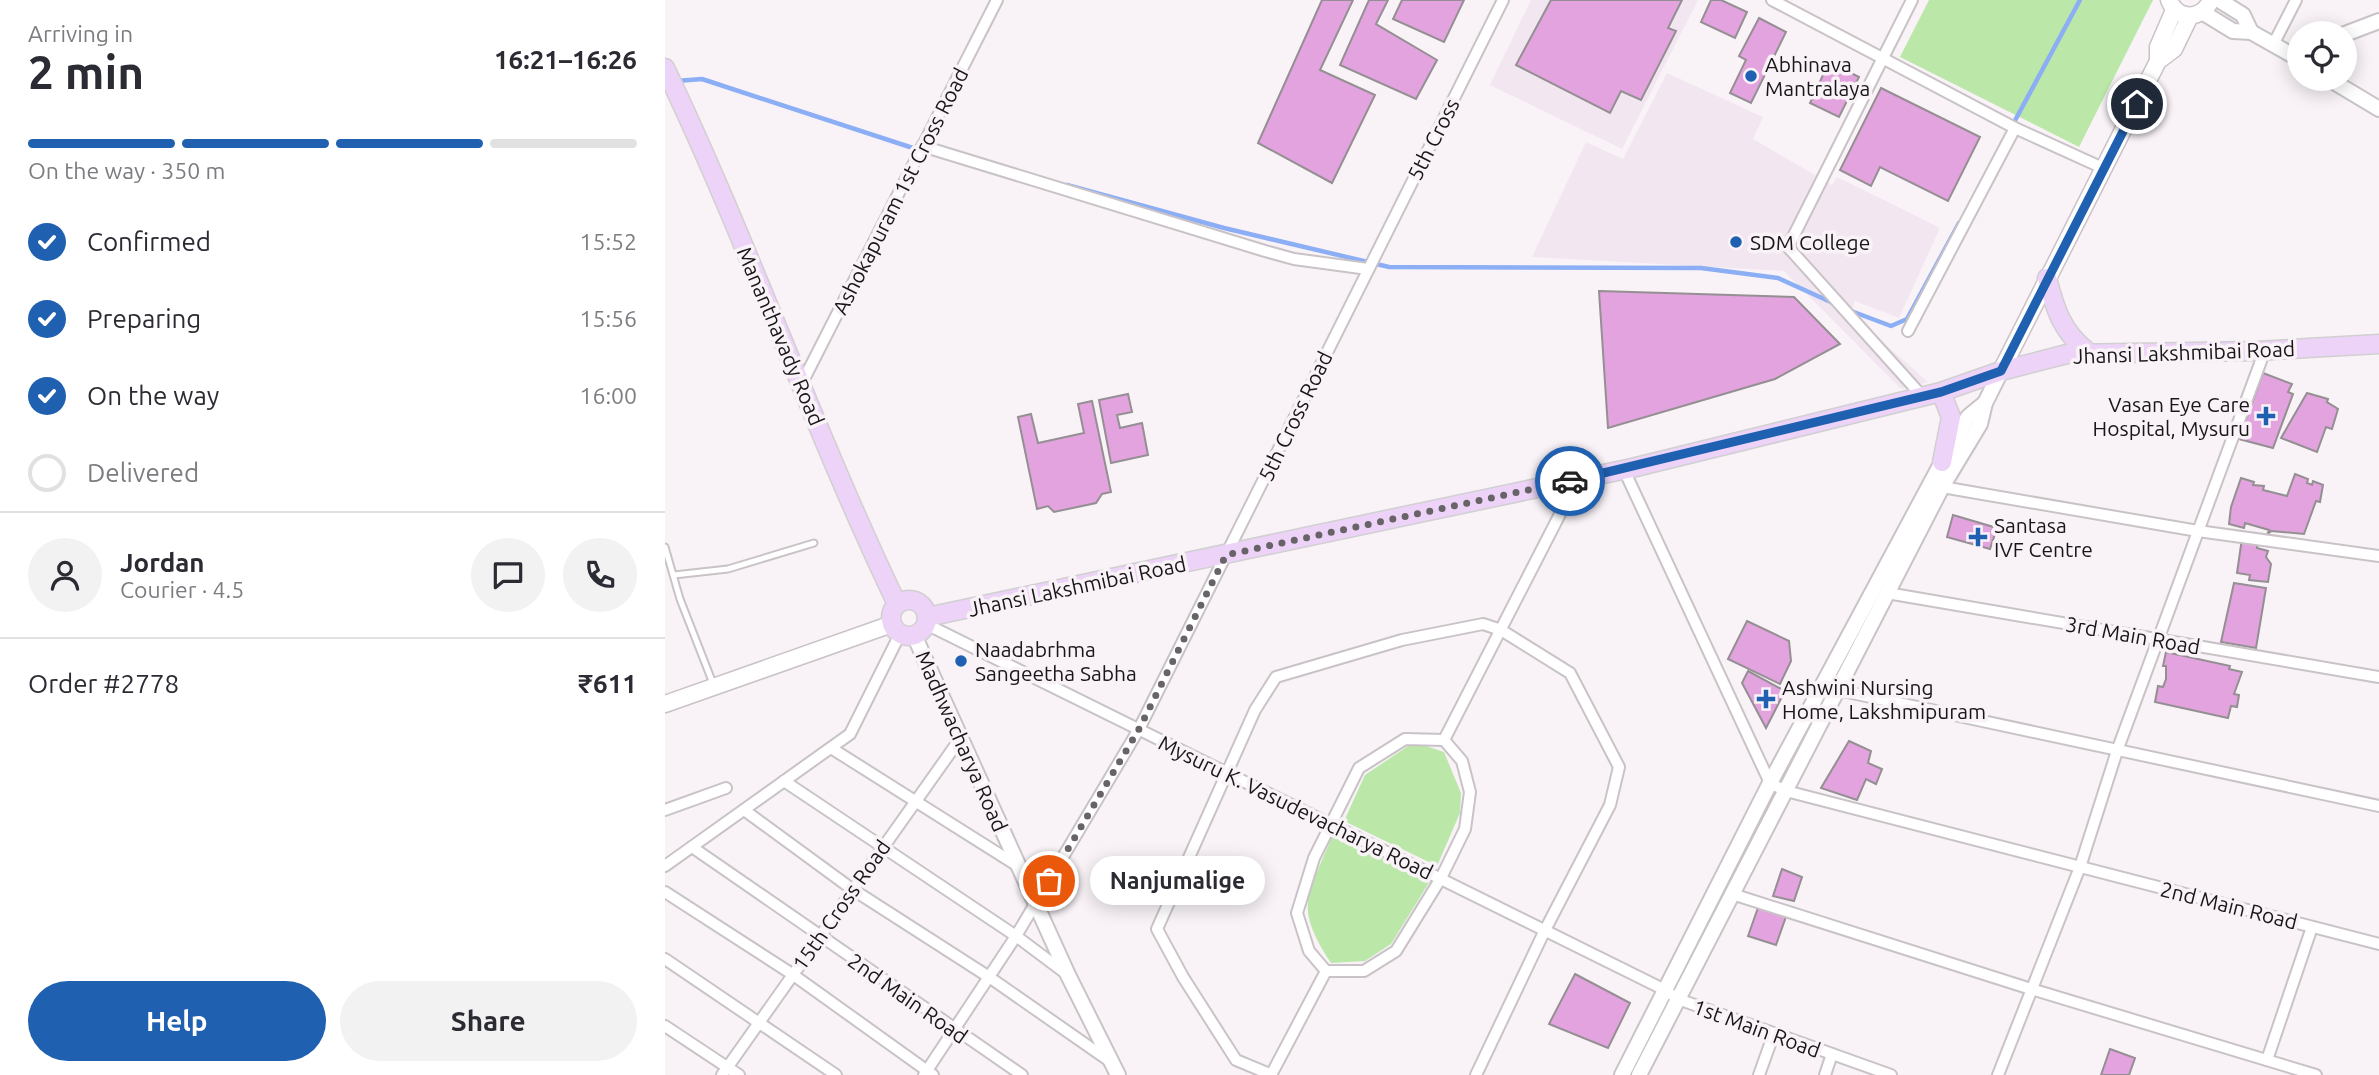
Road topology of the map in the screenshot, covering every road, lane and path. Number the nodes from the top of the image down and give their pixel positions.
1 (997, 0) edge
2 (1503, 0) edge
3 (1772, 0) edge
4 (1800, 0) edge
5 (1912, 0) edge
6 (2297, 0) edge
7 (2171, 5) edge
8 (2213, 5) edge
9 (1794, 11) junction
10 (2379, 21) edge
11 (2357, 29) edge
12 (2251, 32) junction
13 (2274, 43) junction
14 (2287, 50) edge
15 (1883, 60) junction
16 (2158, 61) junction
17 (665, 68) edge
18 (2349, 91) edge
19 (2379, 109) edge
20 (2015, 128) junction
21 (925, 141) junction
22 (2105, 169) junction
23 (1366, 273) junction
24 (2047, 278) junction
25 (1908, 331) dead end
26 (2379, 344) edge
27 (2265, 351) junction
28 (2088, 352) junction
29 (2001, 371) junction
30 (802, 383) junction
31 (1941, 392) junction
32 (1922, 396) junction
33 (1985, 403) junction
34 (1942, 462) junction
35 (1623, 470) junction
36 (1578, 479) junction
37 (1942, 487) junction
38 (2198, 531) junction
39 (814, 543) dead end
40 (665, 547) edge
41 (1226, 555) junction
42 (2379, 556) edge
43 (674, 575) junction
44 (1887, 593) junction
45 (897, 604) junction
46 (912, 627) junction
47 (1501, 630) junction
48 (2158, 638) junction
49 (2379, 677) edge
50 (715, 687) junction
51 (1838, 690) junction
52 (665, 704) edge
53 (1139, 729) junction
54 (962, 736) junction
55 (1444, 740) junction
56 (831, 748) junction
57 (2117, 751) junction
58 (1229, 773) junction
59 (784, 781) junction
60 (1770, 783) junction
61 (726, 788) dead end
62 (1786, 791) junction
63 (915, 801) junction
64 (2379, 806) edge
65 (665, 810) edge
66 (744, 810) junction
67 (1329, 823) junction
68 (692, 847) junction
69 (883, 847) junction
70 (665, 866) edge
71 (1018, 866) junction
72 (2080, 867) junction
73 (1441, 878) junction
74 (852, 889) junction
75 (665, 892) edge
76 (1733, 894) junction
77 (1037, 902) junction
78 (2312, 927) junction
79 (1543, 932) junction
80 (818, 936) junction
81 (1016, 936) junction
82 (2379, 944) edge
83 (665, 959) edge
84 (1326, 971) junction
85 (792, 974) junction
86 (1069, 975) junction
87 (989, 978) junction
88 (2031, 989) junction
89 (1665, 990) junction
90 (1678, 999) junction
91 (758, 1022) junction
92 (665, 1026) edge
93 (954, 1030) junction
94 (1774, 1034) junction
95 (1832, 1054) junction
96 (2267, 1060) junction
97 (724, 1071) edge
98 (1115, 1071) edge
99 (928, 1074) edge
100 (739, 1075) edge
101 (836, 1075) edge
102 (1022, 1075) edge
103 (1271, 1075) edge
104 (1476, 1075) edge
105 (1622, 1075) edge
106 (1639, 1075) edge
107 (1759, 1075) edge
108 (1825, 1075) edge
109 (1891, 1075) edge
110 (1998, 1075) edge
111 (2316, 1075) edge

1 - 21 street, Ashokapuram 1st Cross Road
2 - 23 street, 5th Cross
3 - 9 street
4 - 9 street
5 - 15 street
6 - 13 street
7 - 8 main road
7 - 16 main road
8 - 12 street
8 - 12 street
8 - 16 main road
9 - 15 street
10 - 11 street
12 - 13 street
13 - 14 street
15 - 20 street
15 - 32 street
16 - 22 main road
17 - 30 main road, Mananthavady Road
18 - 19 street
20 - 22 street
20 - 25 street
21 - 23 street
21 - 30 street, Ashokapuram 1st Cross Road
22 - 24 main road
23 - 41 street, 5th Cross Road
24 - 28 main road
24 - 29 main road
26 - 27 main road, Jhansi Lakshmibai Road
27 - 28 main road, Jhansi Lakshmibai Road
27 - 38 street
28 - 29 main road, Jhansi Lakshmibai Road
29 - 31 main road, Jhansi Lakshmibai Road
29 - 33 street
30 - 45 main road, Mananthavady Road
31 - 32 main road, Jhansi Lakshmibai Road
31 - 34 main road
32 - 35 main road, Jhansi Lakshmibai Road
33 - 34 street
33 - 37 street
34 - 60 street
35 - 36 main road, Jhansi Lakshmibai Road
35 - 60 street
36 - 41 main road, Jhansi Lakshmibai Road
36 - 47 street
37 - 38 street
37 - 44 street
38 - 42 street
38 - 48 street
39 - 43 lane
40 - 43 lane
41 - 46 main road, Jhansi Lakshmibai Road
41 - 53 street, 5th Cross Road
43 - 50 lane
44 - 48 street, 3rd Main Road
44 - 51 street
45 - 46 main road
45 - 46 main road
46 - 50 main road, Jhansi Lakshmibai Road
46 - 53 street, Mysuru K. Vasudevacharya Road
46 - 54 street, Madhwacharya Road
46 - 56 street
47 - 55 street
47 - 58 street
47 - 79 street
48 - 49 street, 3rd Main Road
48 - 57 street
50 - 52 main road, Jhansi Lakshmibai Road
51 - 57 street
51 - 62 street
53 - 58 street, Mysuru K. Vasudevacharya Road
53 - 77 street, 5th Cross Road
54 - 63 street, 15th Cross Road
54 - 71 street, Madhwacharya Road
55 - 67 street
55 - 73 street
56 - 59 street
56 - 63 street
57 - 64 street
57 - 72 street
58 - 67 street, Mysuru K. Vasudevacharya Road
58 - 103 street
59 - 66 street
59 - 69 street
60 - 62 street, 2nd Main Road
60 - 89 street
61 - 65 street
62 - 72 street, 2nd Main Road
62 - 76 street
63 - 69 street, 15th Cross Road
63 - 71 street
66 - 68 street
66 - 74 street
67 - 73 street, Mysuru K. Vasudevacharya Road
67 - 84 street
68 - 70 street
68 - 80 street, 2nd Main Road
69 - 74 street, 15th Cross Road
69 - 81 street
71 - 77 street, Madhwacharya Road
72 - 78 street, 2nd Main Road
72 - 88 street
73 - 79 street, Mysuru K. Vasudevacharya Road
73 - 84 street
74 - 80 street, 15th Cross Road
74 - 87 street
75 - 85 street
76 - 88 street
76 - 90 street
77 - 81 street, 5th Cross Road
77 - 86 street, Madhwacharya Road
78 - 82 street, 2nd Main Road
78 - 96 street
79 - 89 street, Mysuru K. Vasudevacharya Road
79 - 104 street
80 - 85 street, 15th Cross Road
80 - 93 street, 2nd Main Road
81 - 86 street
81 - 87 street, 5th Cross Road
83 - 91 street
84 - 103 street
85 - 91 street, 15th Cross Road
85 - 99 street
86 - 98 street, Madhwacharya Road
87 - 93 street, 5th Cross Road
87 - 98 street
88 - 96 street
88 - 110 street
89 - 90 street, 1st Main Road
89 - 105 street
90 - 94 street, 1st Main Road
90 - 106 street
91 - 97 street, 15th Cross Road
91 - 101 street
92 - 97 street
93 - 99 street, 5th Cross Road
93 - 102 street, 2nd Main Road
94 - 95 street, 1st Main Road
94 - 107 street
95 - 108 street
95 - 109 street, 1st Main Road
96 - 111 street
97 - 100 street

